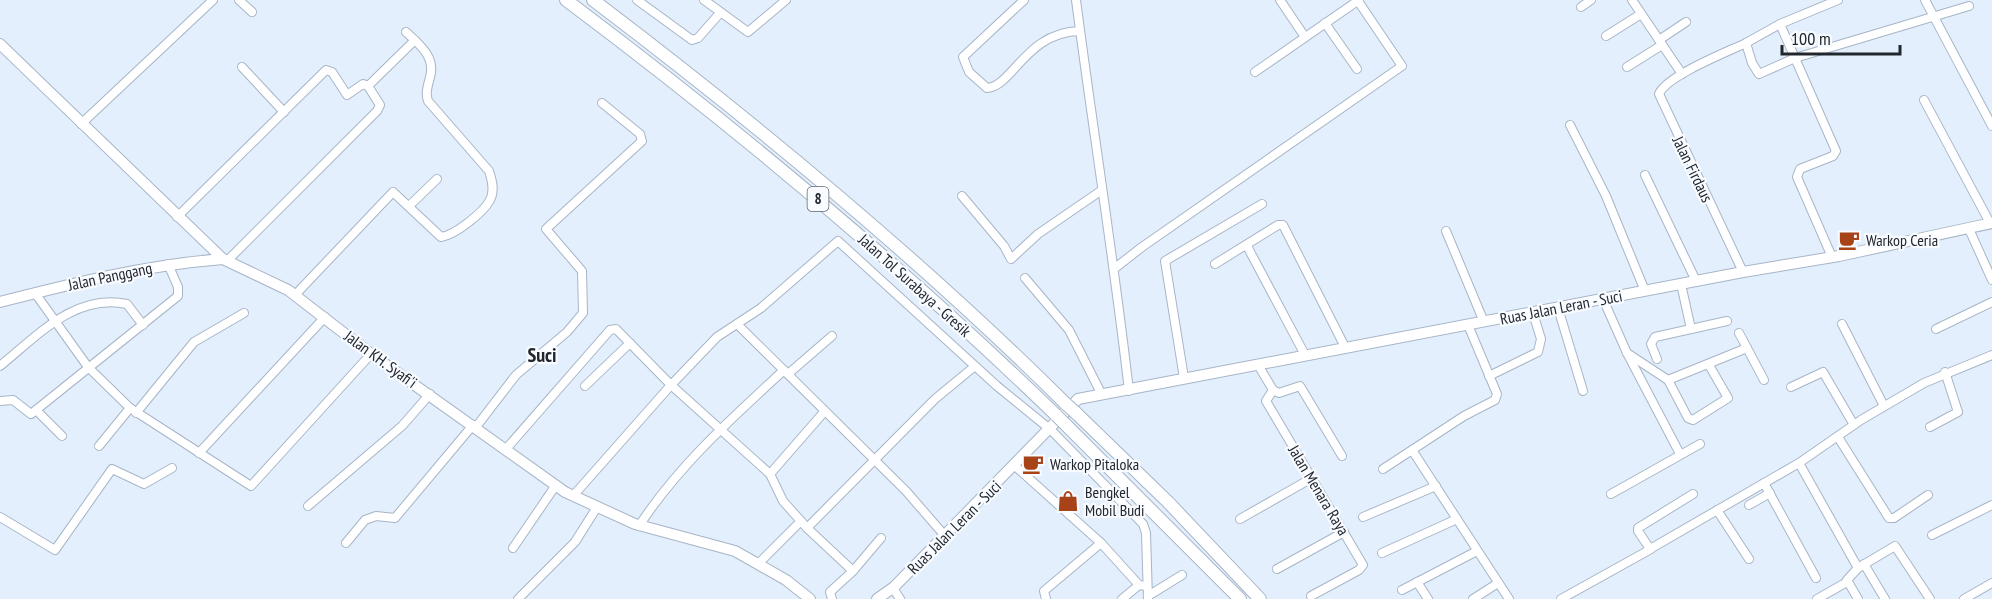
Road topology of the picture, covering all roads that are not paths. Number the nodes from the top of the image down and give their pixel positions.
1 (213, 0) edge
2 (239, 0) edge
3 (566, 0) edge
4 (593, 0) edge
5 (637, 0) edge
6 (704, 0) edge
7 (786, 0) edge
8 (1024, 0) edge
9 (1075, 0) edge
10 (1280, 0) edge
11 (1358, 0) edge
12 (1591, 0) edge
13 (1632, 0) edge
14 (1838, 0) edge
15 (1925, 0) edge
16 (718, 6) edge
17 (1969, 6) dead end
18 (1581, 7) dead end
19 (252, 12) dead end
20 (1641, 14) junction
21 (1934, 16) junction
22 (1686, 22) dead end
23 (1325, 23) junction
24 (1780, 24) junction
25 (1080, 31) junction
26 (406, 32) dead end
27 (1606, 36) dead end
28 (1305, 37) junction
29 (415, 40) junction
30 (1660, 43) junction
31 (1746, 43) junction
32 (0, 44) edge
33 (1796, 58) junction
34 (242, 67) dead end
35 (1627, 67) dead end
36 (1357, 69) dead end
37 (1255, 72) dead end
38 (1682, 74) junction
39 (368, 86) junction
40 (1924, 100) dead end
41 (602, 103) dead end
42 (284, 112) junction
43 (81, 124) junction
44 (1570, 125) dead end
45 (1992, 126) edge
46 (1646, 175) dead end
47 (437, 179) dead end
48 (1102, 190) junction
49 (962, 196) dead end
50 (1262, 204) dead end
51 (410, 205) junction
52 (177, 217) junction
53 (1991, 223) edge
54 (1969, 229) junction
55 (1446, 231) dead end
56 (1247, 246) junction
57 (1832, 257) junction
58 (225, 260) junction
59 (168, 264) junction
60 (1215, 264) dead end
61 (1115, 268) junction
62 (1743, 272) junction
63 (1024, 278) dead end
64 (1992, 280) edge
65 (1696, 281) junction
66 (1681, 284) junction
67 (1645, 291) junction
68 (35, 293) junction
69 (295, 295) junction
70 (1603, 299) junction
71 (0, 302) edge
72 (1992, 302) edge
73 (1558, 308) junction
74 (1533, 313) junction
75 (244, 314) dead end
76 (325, 317) junction
77 (55, 321) junction
78 (1727, 321) dead end
79 (1484, 322) junction
80 (737, 324) junction
81 (1842, 324) dead end
82 (143, 325) junction
83 (1468, 325) junction
84 (1691, 329) junction
85 (1936, 329) dead end
86 (1739, 333) dead end
87 (832, 336) dead end
88 (630, 343) junction
89 (1345, 347) junction
90 (1747, 348) junction
91 (1627, 353) junction
92 (371, 354) junction
93 (1305, 355) junction
94 (1992, 355) edge
95 (1656, 359) dead end
96 (1258, 364) junction
97 (1709, 365) junction
98 (0, 366) edge
99 (88, 366) junction
100 (975, 366) junction
101 (1648, 367) junction
102 (786, 372) junction
103 (1946, 372) junction
104 (1637, 373) junction
105 (1489, 376) junction
106 (1184, 378) junction
107 (1668, 380) junction
108 (1764, 380) dead end
109 (671, 384) junction
110 (585, 386) dead end
111 (1791, 387) dead end
112 (1273, 390) junction
113 (1129, 391) junction
114 (1583, 391) dead end
115 (1101, 393) junction
116 (430, 394) junction
117 (0, 401) edge
118 (1884, 406) junction
119 (36, 410) junction
120 (133, 410) junction
121 (824, 412) junction
122 (1854, 425) junction
123 (474, 426) junction
124 (1930, 428) dead end
125 (721, 429) junction
126 (1051, 430) junction
127 (62, 436) dead end
128 (1838, 437) junction
129 (1700, 444) dead end
130 (99, 446) dead end
131 (506, 449) junction
132 (1412, 450) junction
133 (199, 453) junction
134 (1680, 454) junction
135 (1342, 456) dead end
136 (875, 460) junction
137 (1798, 463) junction
138 (1015, 466) junction
139 (172, 468) dead end
140 (1383, 469) dead end
141 (770, 474) junction
142 (1312, 478) junction
143 (1764, 483) junction
144 (556, 485) junction
145 (1436, 486) junction
146 (1770, 493) junction
147 (1693, 494) dead end
148 (1611, 495) dead end
149 (1928, 495) dead end
150 (573, 496) junction
151 (1749, 505) dead end
152 (1992, 505) edge
153 (308, 506) dead end
154 (597, 507) junction
155 (1717, 510) junction
156 (0, 517) edge
157 (1363, 517) dead end
158 (1240, 519) dead end
159 (1457, 519) junction
160 (804, 524) junction
161 (639, 526) junction
162 (1344, 532) junction
163 (1932, 535) dead end
164 (945, 536) junction
165 (881, 538) dead end
166 (346, 543) dead end
167 (1101, 543) junction
168 (513, 548) dead end
169 (1652, 549) junction
170 (1477, 550) junction
171 (1382, 553) dead end
172 (1749, 559) dead end
173 (759, 564) junction
174 (1861, 566) junction
175 (1277, 569) dead end
176 (853, 571) junction
177 (1182, 575) dead end
178 (1816, 578) dead end
179 (1417, 582) junction
180 (1498, 582) junction
181 (1847, 582) junction
182 (1992, 583) edge
183 (1143, 585) junction
184 (893, 588) junction
185 (1402, 590) dead end
186 (1311, 596) dead end
187 (1148, 597) edge
188 (1968, 598) edge
189 (518, 599) edge
190 (810, 599) edge
191 (832, 599) edge
192 (877, 599) edge
193 (900, 599) edge
194 (1046, 599) edge
195 (1122, 599) edge
196 (1240, 599) edge
197 (1260, 599) edge
198 (1428, 599) edge
199 (1473, 599) edge
200 (1509, 599) edge
201 (1561, 599) edge
202 (1817, 599) edge
203 (1858, 599) edge
204 (1885, 599) edge
205 (1930, 599) edge

1 - 43 street
2 - 19 street
3 - 196 highway, Jalan Tol Surabaya - Gresik / 8
4 - 197 highway, Jalan Tol Surabaya - Gresik / 8, bridge
5 - 16 street
6 - 16 street
7 - 16 street
8 - 25 street
9 - 25 street
10 - 28 street
11 - 23 street
11 - 61 street
12 - 18 street
13 - 20 street
14 - 24 street, Jalan Firdaus
15 - 21 street
17 - 21 street
20 - 27 street
20 - 30 street
21 - 33 street
21 - 45 street
22 - 30 street
23 - 28 street
23 - 36 street
24 - 31 street, Jalan Firdaus
24 - 33 street
25 - 48 street
26 - 29 street
28 - 37 street
29 - 39 street
29 - 51 street
30 - 35 street
30 - 38 street
31 - 33 street
31 - 38 street, Jalan Firdaus
32 - 43 main road, Jalan KH. Syafi'i
33 - 57 street
34 - 42 street
38 - 62 street, Jalan Firdaus
39 - 42 street
39 - 58 street
40 - 53 street
41 - 123 street
42 - 52 street
43 - 52 main road, Jalan KH. Syafi'i
44 - 67 street
46 - 65 street
47 - 51 street
48 - 49 street
48 - 61 street
50 - 106 street
51 - 69 street
52 - 58 main road, Jalan KH. Syafi'i
53 - 54 main road, Ruas Jalan Leran - Suci
54 - 57 main road, Ruas Jalan Leran - Suci
54 - 64 street
55 - 79 street
56 - 60 street
56 - 89 street
56 - 93 street
57 - 62 main road, Ruas Jalan Leran - Suci
58 - 59 main road, Jalan Panggang
58 - 69 main road, Jalan KH. Syafi'i
59 - 68 main road, Jalan Panggang
59 - 82 street
61 - 113 street
62 - 65 main road, Ruas Jalan Leran - Suci
63 - 115 street
65 - 66 main road, Ruas Jalan Leran - Suci
66 - 67 main road, Ruas Jalan Leran - Suci
66 - 84 street
67 - 70 main road, Ruas Jalan Leran - Suci
68 - 71 main road, Jalan Panggang
68 - 77 street
69 - 76 main road, Jalan KH. Syafi'i
70 - 73 main road, Ruas Jalan Leran - Suci
70 - 91 street
72 - 85 street
73 - 74 main road, Ruas Jalan Leran - Suci
73 - 114 street
74 - 79 main road, Ruas Jalan Leran - Suci
74 - 105 street
75 - 120 street
76 - 92 main road, Jalan KH. Syafi'i
76 - 133 street
77 - 82 street
77 - 98 street
77 - 99 street
78 - 84 street
79 - 83 main road, Ruas Jalan Leran - Suci
80 - 100 street
80 - 102 street
80 - 109 street
81 - 118 street
82 - 99 street
83 - 89 main road, Ruas Jalan Leran - Suci
83 - 105 street
84 - 95 street
86 - 90 street
87 - 102 street
88 - 109 street
88 - 110 street
88 - 131 street
89 - 93 main road, Ruas Jalan Leran - Suci
90 - 97 street
90 - 108 street
91 - 101 street
91 - 104 street
92 - 116 main road, Jalan KH. Syafi'i
92 - 133 street
93 - 96 main road, Ruas Jalan Leran - Suci
94 - 103 street
96 - 106 main road, Ruas Jalan Leran - Suci
96 - 112 street, Jalan Menara Raya
97 - 107 street
97 - 107 street
99 - 119 street
99 - 120 street
100 - 126 street
100 - 136 street
101 - 104 street
101 - 107 street
102 - 121 street
102 - 125 street
103 - 118 street
103 - 124 street
104 - 134 street
105 - 132 street
106 - 113 main road, Ruas Jalan Leran - Suci
109 - 125 street
109 - 150 street
111 - 122 street
112 - 135 street
112 - 142 street, Jalan Menara Raya
113 - 115 main road, Ruas Jalan Leran - Suci
115 - 126 main road, Ruas Jalan Leran - Suci
116 - 123 main road, Jalan KH. Syafi'i
116 - 153 street
117 - 119 street
118 - 122 street
119 - 127 street
120 - 130 street
120 - 133 street
121 - 136 street
121 - 141 street
122 - 128 street
123 - 131 main road, Jalan KH. Syafi'i
123 - 166 street
125 - 141 street
125 - 161 street
126 - 138 main road, Ruas Jalan Leran - Suci
126 - 183 street
128 - 137 street
128 - 149 street
129 - 134 street
131 - 144 main road, Jalan KH. Syafi'i
132 - 140 street
132 - 145 street
134 - 148 street
136 - 160 street
136 - 164 street
137 - 143 street
137 - 174 street
138 - 164 main road, Ruas Jalan Leran - Suci
138 - 167 street
139 - 156 street
141 - 160 street
142 - 158 street
142 - 162 street, Jalan Menara Raya
143 - 146 street
143 - 155 street
144 - 150 main road, Jalan KH. Syafi'i
144 - 168 street
145 - 157 street
145 - 159 street
146 - 151 street
146 - 178 street
147 - 169 street
150 - 154 main road, Jalan KH. Syafi'i
152 - 163 street
154 - 161 main road, Jalan KH. Syafi'i
154 - 189 street
155 - 169 street
155 - 172 street
159 - 170 street
159 - 171 street
160 - 173 street
160 - 176 street
161 - 173 main road, Jalan KH. Syafi'i
162 - 175 street
162 - 186 street, Jalan Menara Raya
164 - 184 main road, Ruas Jalan Leran - Suci
165 - 176 street
167 - 183 street
167 - 194 street
169 - 201 street
170 - 179 street
170 - 180 street
173 - 190 main road, Jalan KH. Syafi'i
174 - 181 street
174 - 204 street
174 - 205 street
176 - 191 street
177 - 187 street
179 - 185 street
179 - 198 street
180 - 199 street
180 - 200 street
181 - 202 street
181 - 203 street
182 - 188 street
183 - 187 street
183 - 195 street
184 - 192 main road, Ruas Jalan Leran - Suci
184 - 193 street

